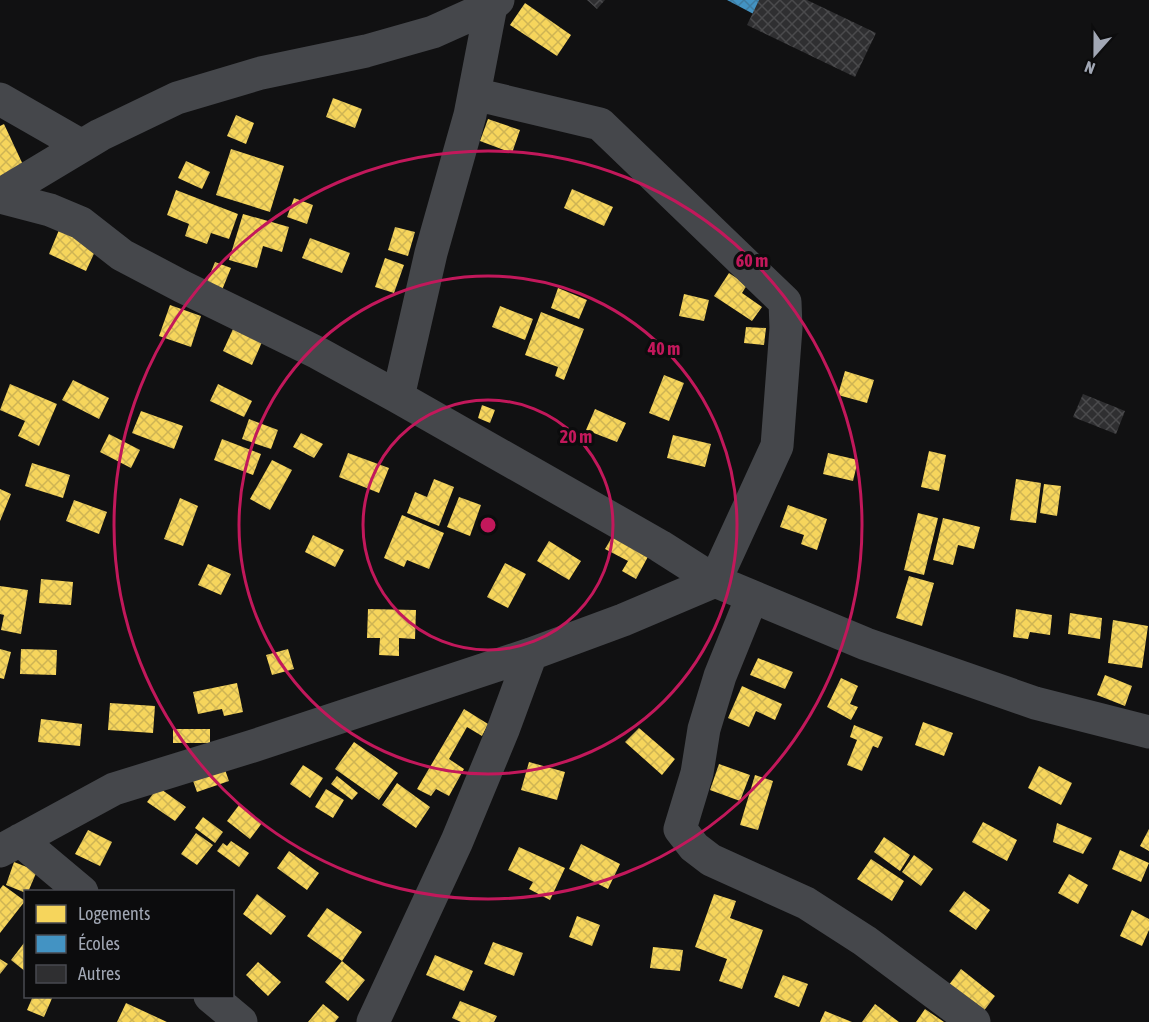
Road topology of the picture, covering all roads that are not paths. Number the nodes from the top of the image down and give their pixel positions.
1 (495, 3) edge
2 (474, 94) junction
3 (0, 99) edge
4 (82, 146) junction
5 (0, 196) edge
6 (398, 397) junction
7 (715, 581) junction
8 (752, 597) junction
9 (531, 654) junction
10 (1149, 732) edge
11 (10, 845) edge
12 (80, 890) edge
13 (212, 998) edge
14 (241, 1022) edge
15 (373, 1022) edge
16 (974, 1022) edge

1 - 2 street
1 - 4 street
2 - 6 street
2 - 7 street
3 - 4 street
4 - 5 street
5 - 6 street
6 - 7 street
7 - 8 street
7 - 9 street
8 - 10 street
8 - 16 street
9 - 11 street
9 - 15 street
11 - 12 street
13 - 14 street

